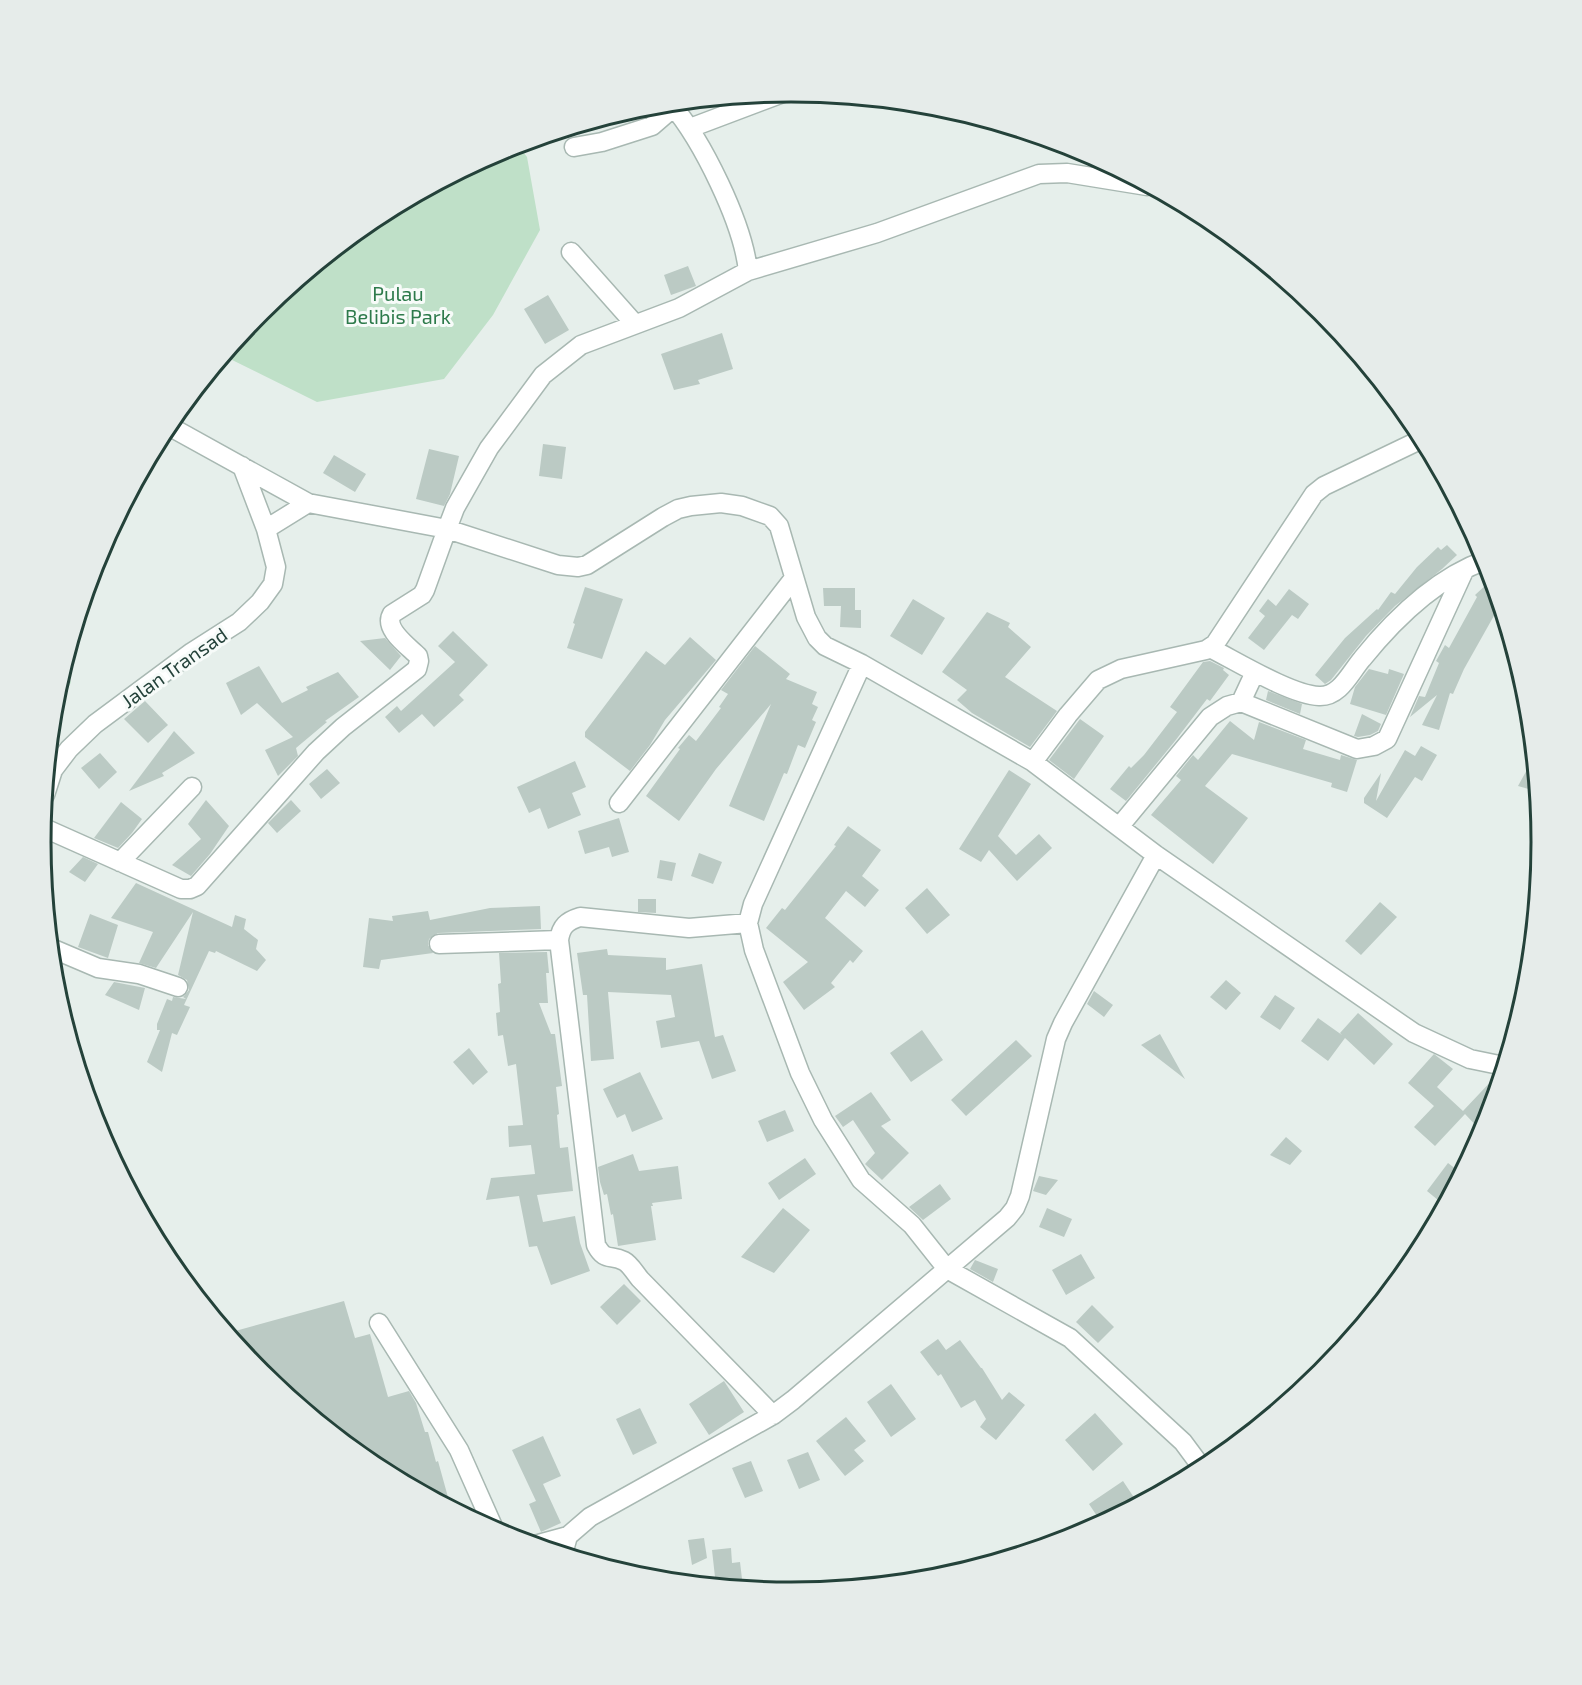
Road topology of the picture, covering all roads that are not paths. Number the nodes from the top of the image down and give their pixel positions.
1 (755, 103) edge
2 (677, 112) edge
3 (664, 114) edge
4 (690, 128) junction
5 (574, 147) dead end
6 (1124, 182) edge
7 (571, 252) dead end
8 (748, 271) junction
9 (634, 323) junction
10 (177, 430) edge
11 (1414, 443) edge
12 (242, 466) junction
13 (308, 502) junction
14 (266, 529) junction
15 (447, 529) junction
16 (1477, 565) edge
17 (1464, 571) junction
18 (794, 578) junction
19 (1210, 648) junction
20 (862, 664) junction
21 (1255, 672) junction
22 (1241, 702) junction
23 (1034, 762) junction
24 (55, 767) edge
25 (192, 787) dead end
26 (619, 803) dead end
27 (1119, 827) junction
28 (51, 830) edge
29 (1156, 855) junction
30 (120, 862) junction
31 (748, 923) junction
32 (559, 939) junction
33 (439, 944) dead end
34 (59, 951) edge
35 (178, 987) dead end
36 (1497, 1065) edge
37 (947, 1269) junction
38 (379, 1323) dead end
39 (773, 1415) junction
40 (1197, 1461) edge
41 (489, 1517) edge
42 (568, 1536) junction
43 (549, 1541) edge
44 (565, 1547) edge

1 - 4 street
2 - 4 street
3 - 5 street
4 - 8 street
6 - 8 street
7 - 9 street
8 - 9 street
9 - 15 street
10 - 12 street
11 - 19 street
12 - 13 street
12 - 14 street, Jalan Transad
13 - 14 street
13 - 15 street
14 - 24 street, Jalan Transad
15 - 18 street
15 - 30 street
16 - 17 street
17 - 21 street
17 - 22 street
18 - 20 street
18 - 26 street
19 - 21 street
19 - 23 street
20 - 23 street
20 - 31 street
21 - 22 street
22 - 27 street
23 - 27 street
25 - 30 street
27 - 29 street
28 - 30 street
29 - 36 street
29 - 37 street
31 - 32 street
31 - 37 street
32 - 33 street
32 - 39 street
34 - 35 street
37 - 39 street
37 - 40 street
38 - 41 street
39 - 42 street
42 - 43 street
42 - 44 street

